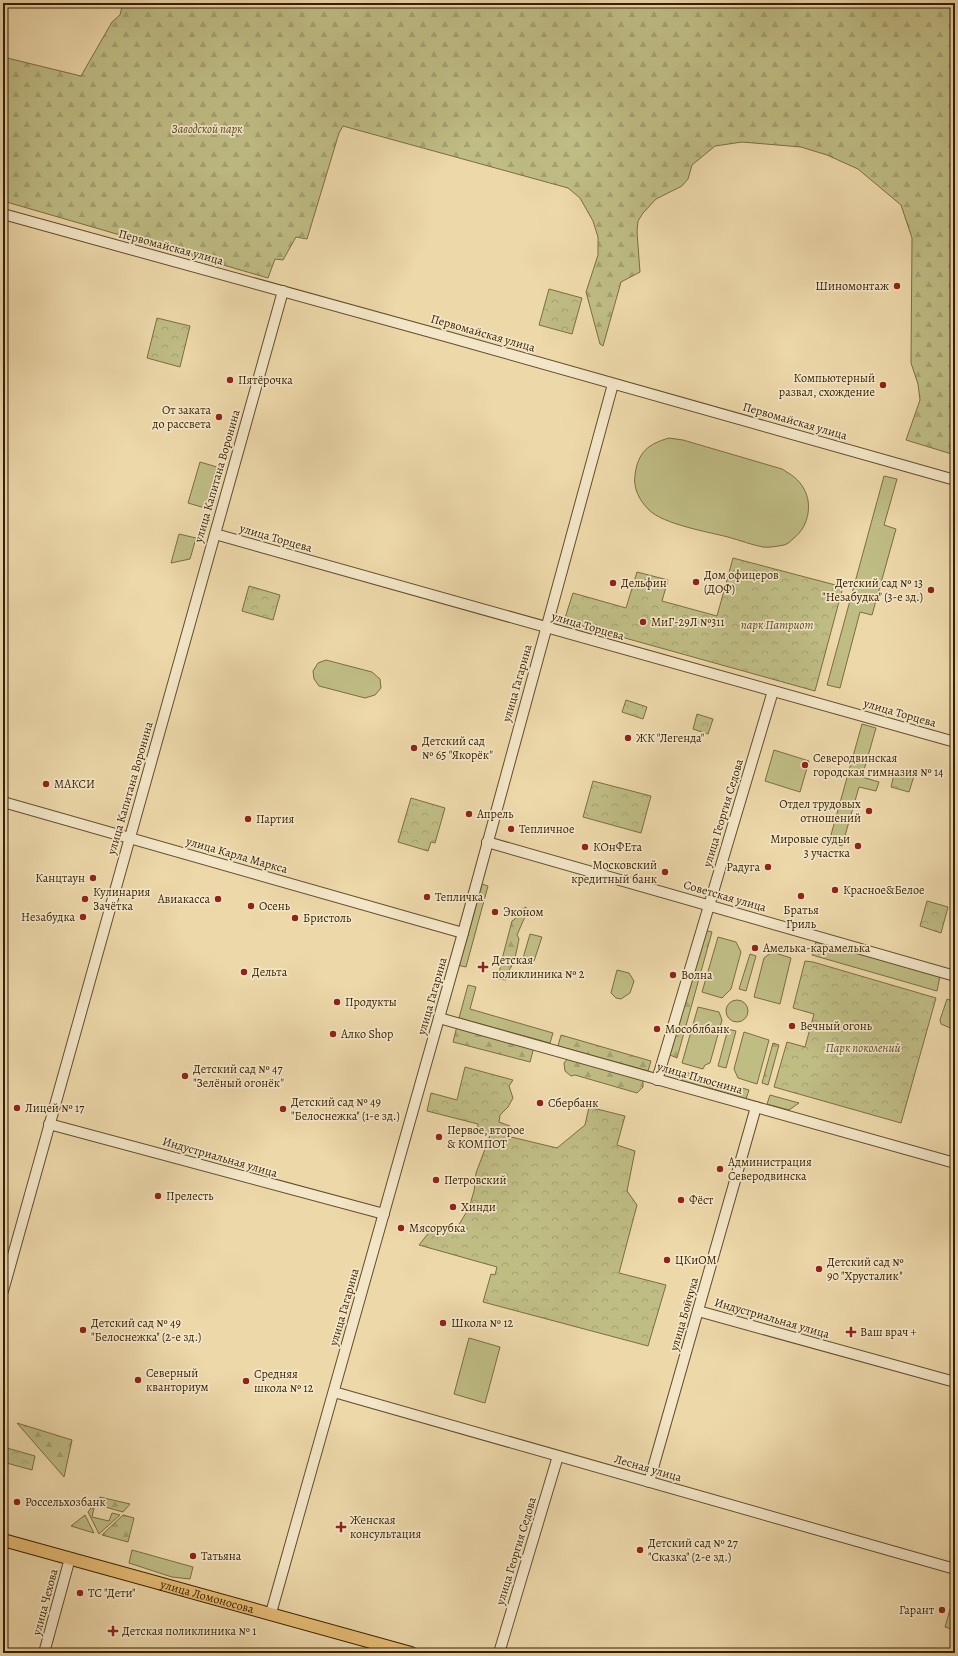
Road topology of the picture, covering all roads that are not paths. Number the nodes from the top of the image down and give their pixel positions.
1 (3, 214) edge
2 (283, 291) junction
3 (613, 384) junction
4 (955, 480) edge
5 (215, 534) junction
6 (546, 628) junction
7 (773, 691) junction
8 (955, 742) edge
9 (3, 802) edge
10 (130, 838) junction
11 (487, 842) junction
12 (709, 905) junction
13 (463, 933) junction
14 (955, 976) edge
15 (439, 1018) junction
16 (657, 1080) junction
17 (756, 1107) junction
18 (49, 1124) junction
19 (955, 1163) edge
20 (384, 1214) junction
21 (3, 1291) edge
22 (698, 1311) junction
23 (955, 1382) edge
24 (334, 1392) junction
25 (558, 1456) junction
26 (649, 1482) junction
27 (3, 1540) edge
28 (70, 1558) junction
29 (955, 1569) edge
30 (271, 1613) junction
31 (44, 1653) edge
32 (411, 1653) edge
33 (499, 1653) edge

1 - 2 street, Первомайская улица
2 - 3 street, Первомайская улица
2 - 5 street, улица Капитана Воронина
3 - 4 street, Первомайская улица
3 - 6 street, улица Гагарина
5 - 6 street, улица Торцева
5 - 10 street, улица Капитана Воронина
6 - 7 street, улица Торцева
6 - 11 street, улица Гагарина
7 - 8 street, улица Торцева
7 - 12 street, улица Георгия Седова
9 - 10 street, улица Карла Маркса
10 - 13 street, улица Карла Маркса
10 - 18 street, улица Капитана Воронина
11 - 12 street, Советская улица
11 - 13 street, улица Гагарина
12 - 14 street, Советская улица
12 - 16 street, улица Георгия Седова
13 - 15 street, улица Гагарина
15 - 16 street, улица Плюснина
15 - 20 street, улица Гагарина
16 - 17 street, улица Плюснина
17 - 19 street, улица Плюснина
17 - 22 street, улица Бойчука
18 - 20 street, Индустриальная улица
18 - 21 street, улица Капитана Воронина
20 - 24 street, улица Гагарина
22 - 23 street, Индустриальная улица
22 - 26 street, улица Бойчука
24 - 25 street, Лесная улица
24 - 30 street, улица Гагарина
25 - 26 street, Лесная улица
25 - 33 street, улица Георгия Седова
26 - 29 street, Лесная улица
27 - 28 main road, улица Ломоносова
28 - 30 main road, улица Ломоносова
28 - 31 street, улица Чехова
30 - 32 main road, улица Ломоносова

